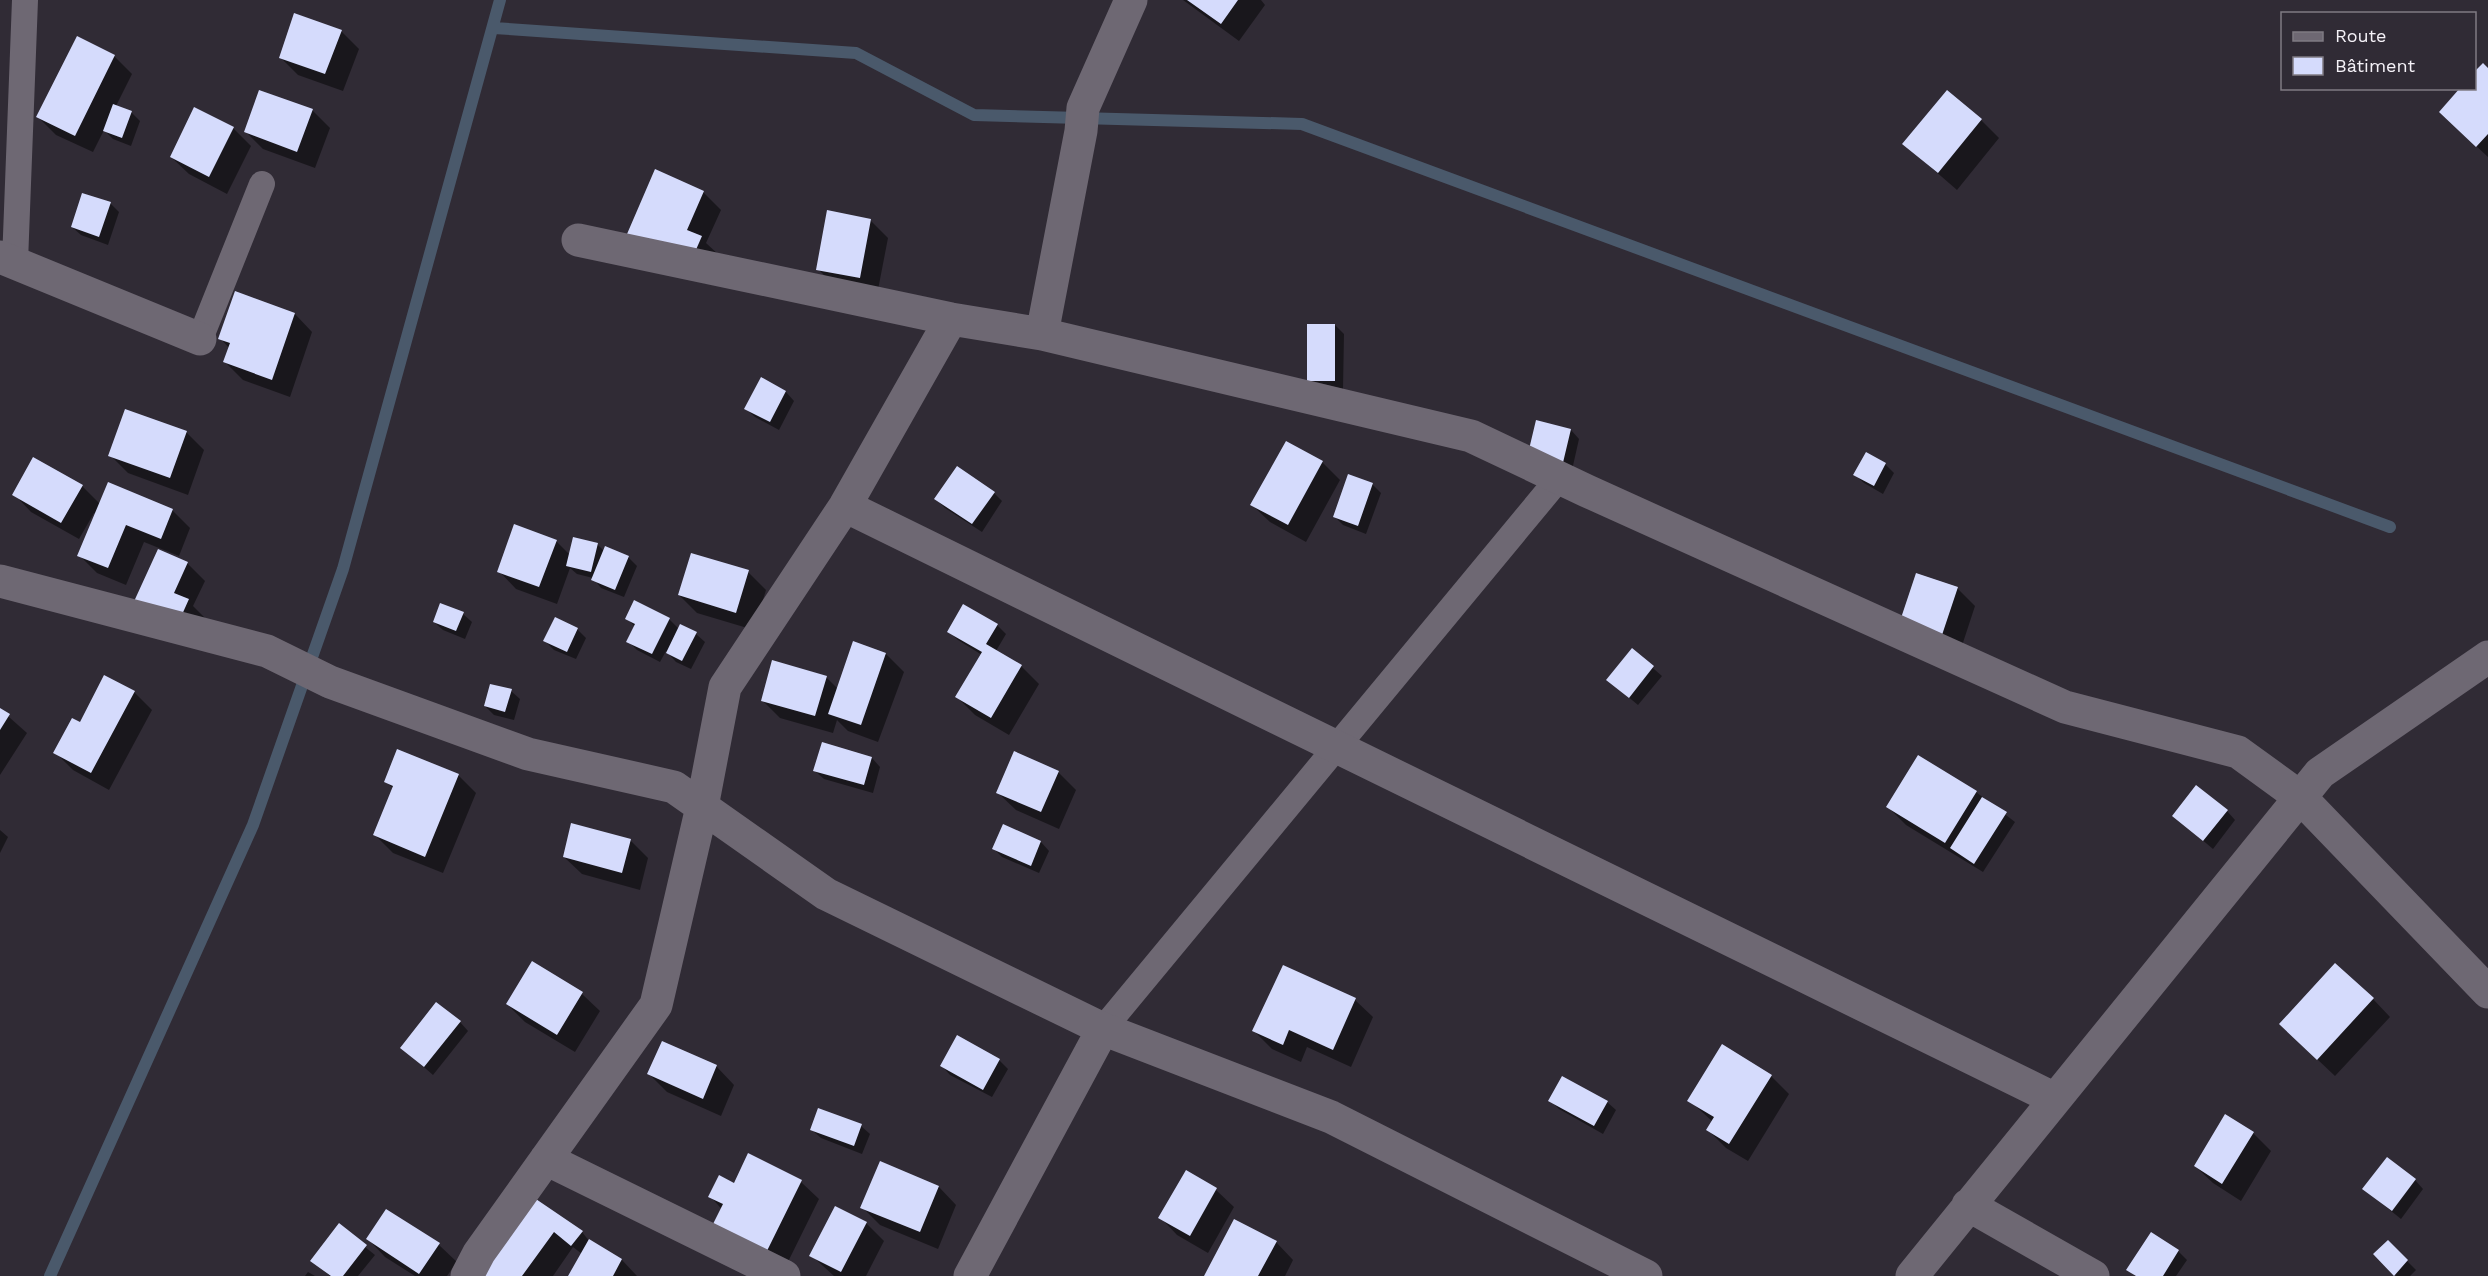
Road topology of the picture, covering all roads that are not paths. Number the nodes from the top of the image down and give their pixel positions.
1 (25, 0) edge
2 (1131, 0) edge
3 (262, 184) dead end
4 (578, 240) dead end
5 (7, 259) edge
6 (951, 320) junction
7 (1042, 334) junction
8 (200, 339) joint
9 (1560, 477) junction
10 (845, 506) junction
11 (0, 581) edge
12 (2488, 657) edge
13 (1337, 748) junction
14 (2300, 797) junction
15 (702, 807) junction
16 (2488, 992) edge
17 (1103, 1029) junction
18 (2055, 1099) junction
19 (546, 1159) junction
20 (1968, 1204) junction
21 (467, 1276) edge
22 (784, 1276) edge
23 (970, 1276) edge
24 (1646, 1276) edge
25 (1912, 1276) edge
26 (2093, 1276) edge

1 - 5 lane
2 - 7 street
3 - 8 lane
4 - 6 street
5 - 8 street
6 - 7 street
6 - 10 street
7 - 9 street
9 - 13 lane
9 - 14 street
10 - 13 street
10 - 15 street
11 - 15 street
12 - 14 street
13 - 17 lane
13 - 18 street
14 - 16 street
14 - 18 street
15 - 17 street
15 - 19 street
17 - 23 street
17 - 24 street
18 - 20 street
19 - 21 street
19 - 22 street
20 - 25 street
20 - 26 street

